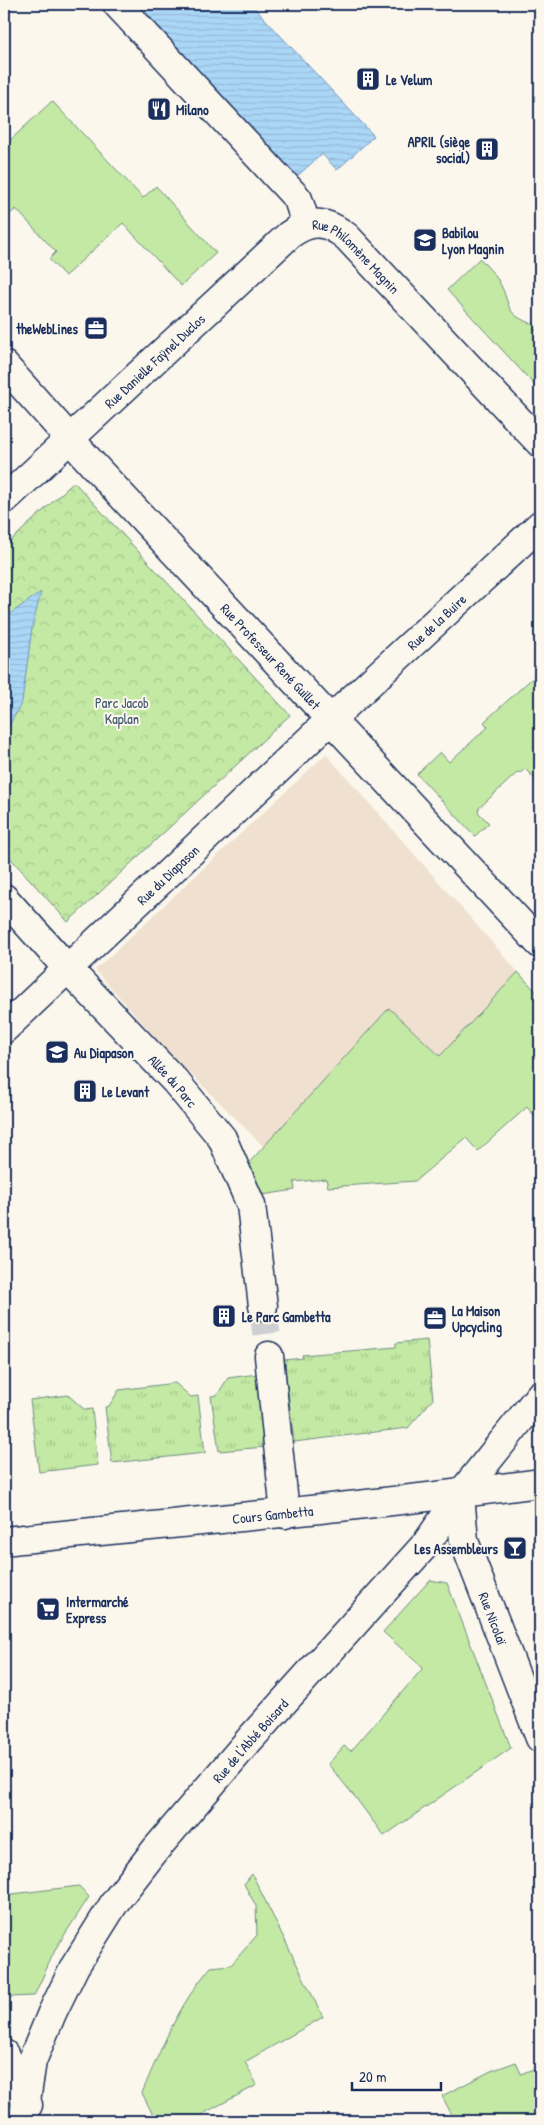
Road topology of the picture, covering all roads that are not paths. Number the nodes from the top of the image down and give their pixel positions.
1 (117, 4) edge
2 (306, 224) junction
3 (4, 365) edge
4 (70, 438) junction
5 (540, 443) edge
6 (4, 500) edge
7 (540, 525) edge
8 (332, 719) junction
9 (4, 898) edge
10 (540, 944) edge
11 (68, 969) junction
12 (4, 1029) edge
13 (263, 1306) tunnel mouth
14 (268, 1356) tunnel mouth
15 (540, 1395) edge
16 (540, 1483) edge
17 (460, 1495) junction
18 (285, 1514) junction
19 (4, 1541) edge
20 (540, 1738) edge
21 (4, 2054) edge
22 (29, 2115) edge

1 - 2 street, Rue Philomène Magnin
2 - 4 street, Rue Danielle Faÿnel Duclos
2 - 5 street, Rue Philomène Magnin
3 - 4 street, Rue Professeur René Guillet
4 - 6 street, Rue Danielle Faÿnel Duclos
4 - 8 street, Rue Professeur René Guillet
7 - 8 street, Rue de la Buire
8 - 10 street, Rue Professeur René Guillet
8 - 11 street, Rue du Diapason
9 - 11 street, Allée du Parc
11 - 12 street, Rue du Diapason
11 - 13 street, Allée du Parc
14 - 18 street
15 - 17 street, Rue de l'Abbé Boisard
16 - 17 street, Cours Gambetta
17 - 18 street, Cours Gambetta
17 - 20 street, Rue Nicolaï
17 - 22 street, Rue de l'Abbé Boisard
18 - 19 street, Cours Gambetta
21 - 22 street

